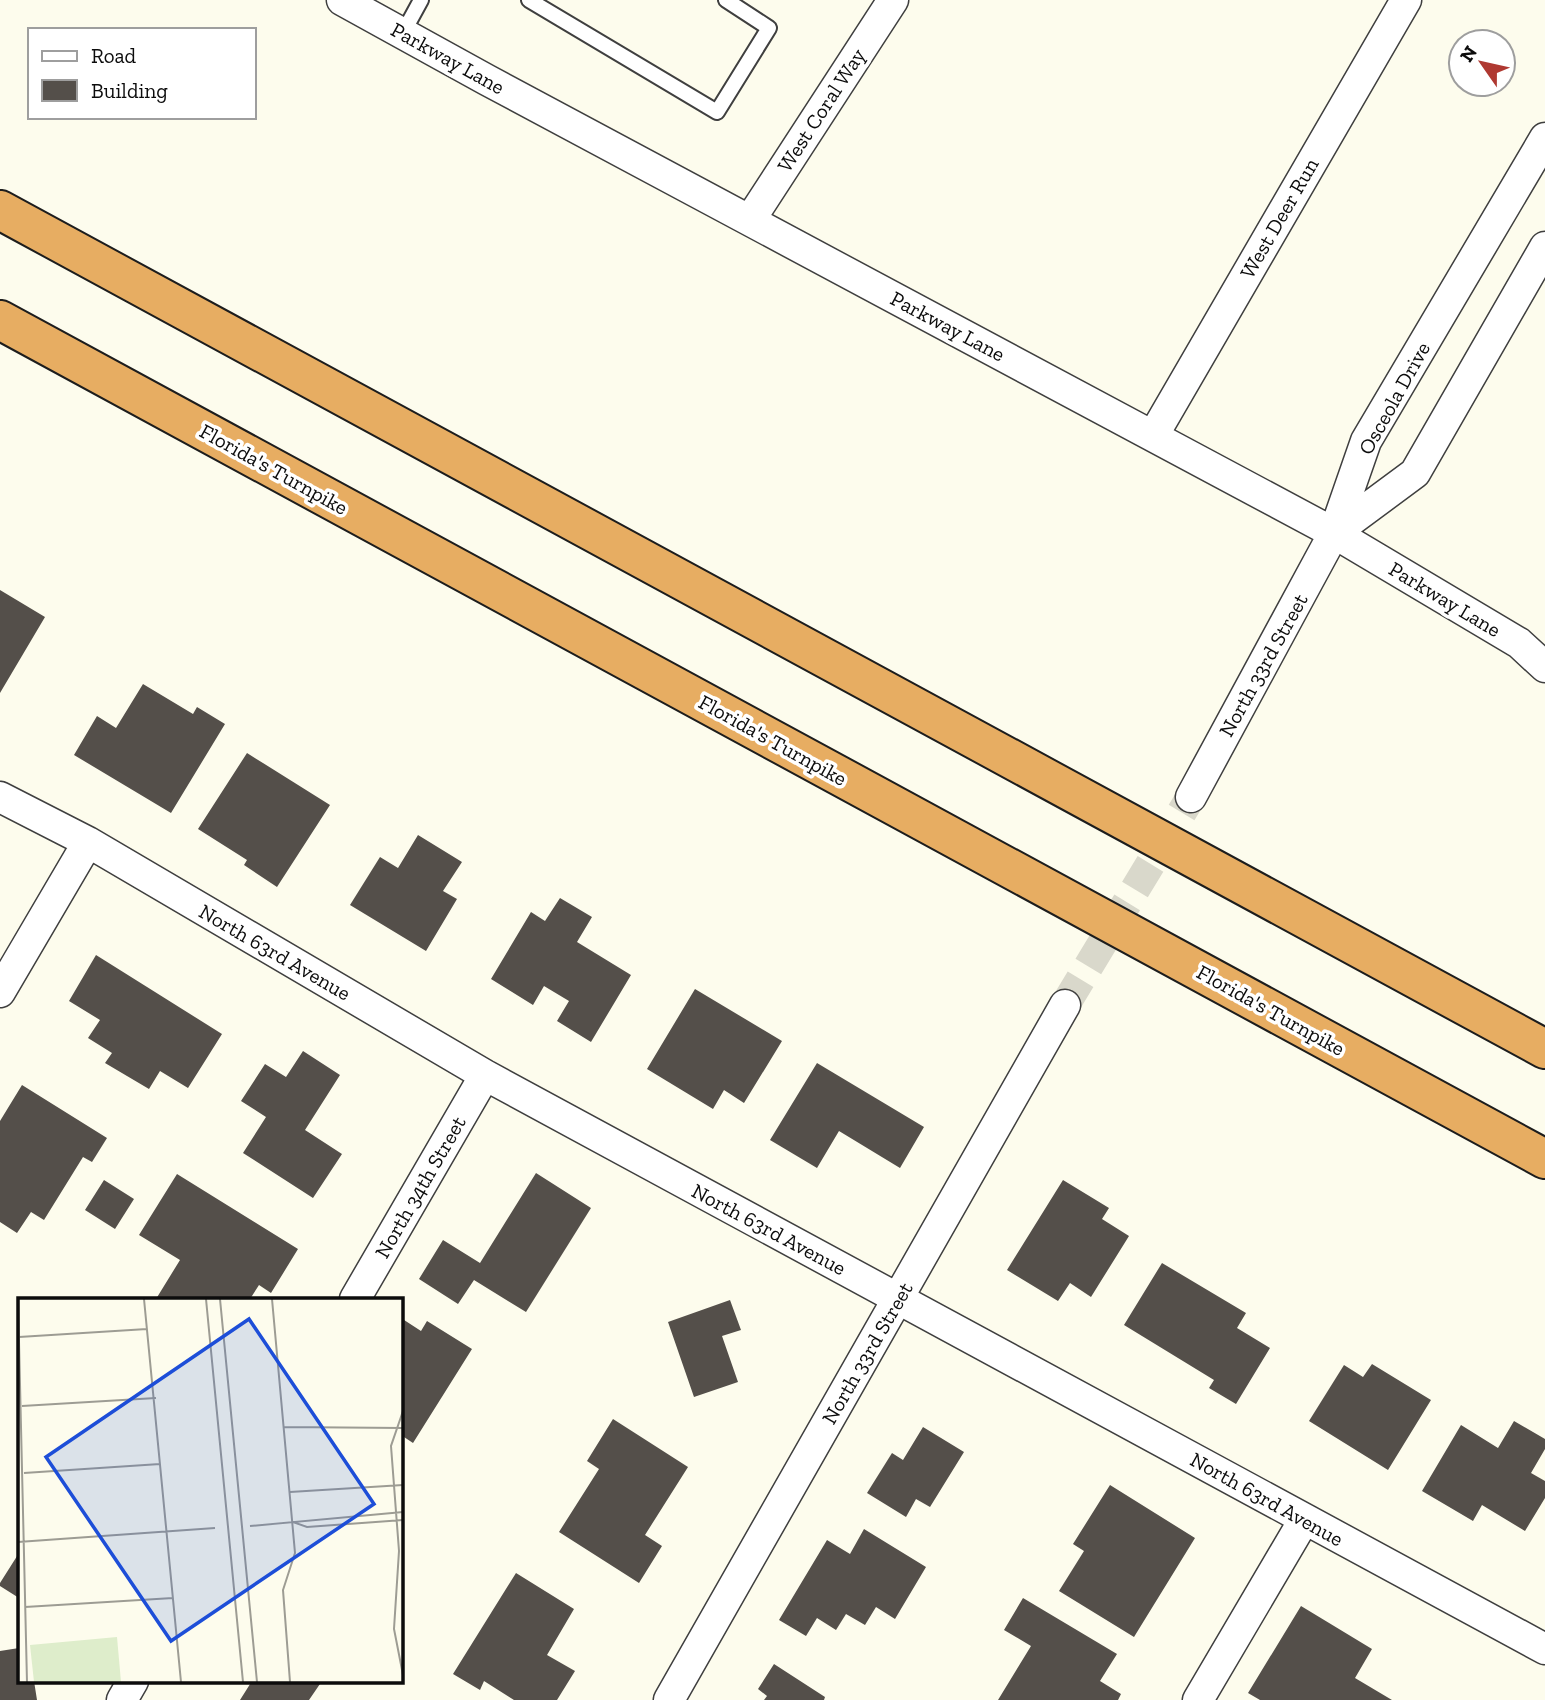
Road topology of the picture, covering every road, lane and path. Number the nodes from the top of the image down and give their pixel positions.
1 (342, 0) edge
2 (421, 0) edge
3 (529, 0) edge
4 (726, 0) edge
5 (1406, 0) edge
6 (890, 1) edge
7 (403, 33) junction
8 (1545, 138) edge
9 (0, 210) edge
10 (750, 220) junction
11 (1545, 247) edge
12 (0, 320) edge
13 (1153, 436) junction
14 (1335, 533) junction
15 (1545, 667) edge
16 (0, 797) edge
17 (1191, 797) tunnel mouth
18 (88, 842) junction
19 (0, 992) edge
20 (1065, 1005) tunnel mouth
21 (1545, 1048) edge
22 (485, 1076) junction
23 (1545, 1159) edge
24 (356, 1298) edge
25 (898, 1298) junction
26 (1304, 1520) junction
27 (1545, 1649) edge
28 (132, 1682) edge
29 (121, 1700) edge
30 (669, 1700) edge
31 (1198, 1700) edge

1 - 7 street, Parkway Lane
2 - 7 lane
3 - 4 lane
5 - 13 street, West Deer Run
6 - 10 street, West Coral Way
7 - 10 street, Parkway Lane
8 - 14 street, Osceola Drive
9 - 21 highway
10 - 13 street, Parkway Lane
11 - 14 street
12 - 23 highway, Florida's Turnpike
13 - 14 street, Parkway Lane
14 - 15 street, Parkway Lane
14 - 17 street, North 33rd Street
16 - 18 street, North 63rd Avenue
18 - 19 street
18 - 22 street, North 63rd Avenue
20 - 25 street, North 33rd Street
22 - 24 street, North 34th Street
22 - 25 street, North 63rd Avenue
25 - 26 street, North 63rd Avenue
25 - 30 street, North 33rd Street
26 - 27 street, North 63rd Avenue
26 - 31 street
28 - 29 street

